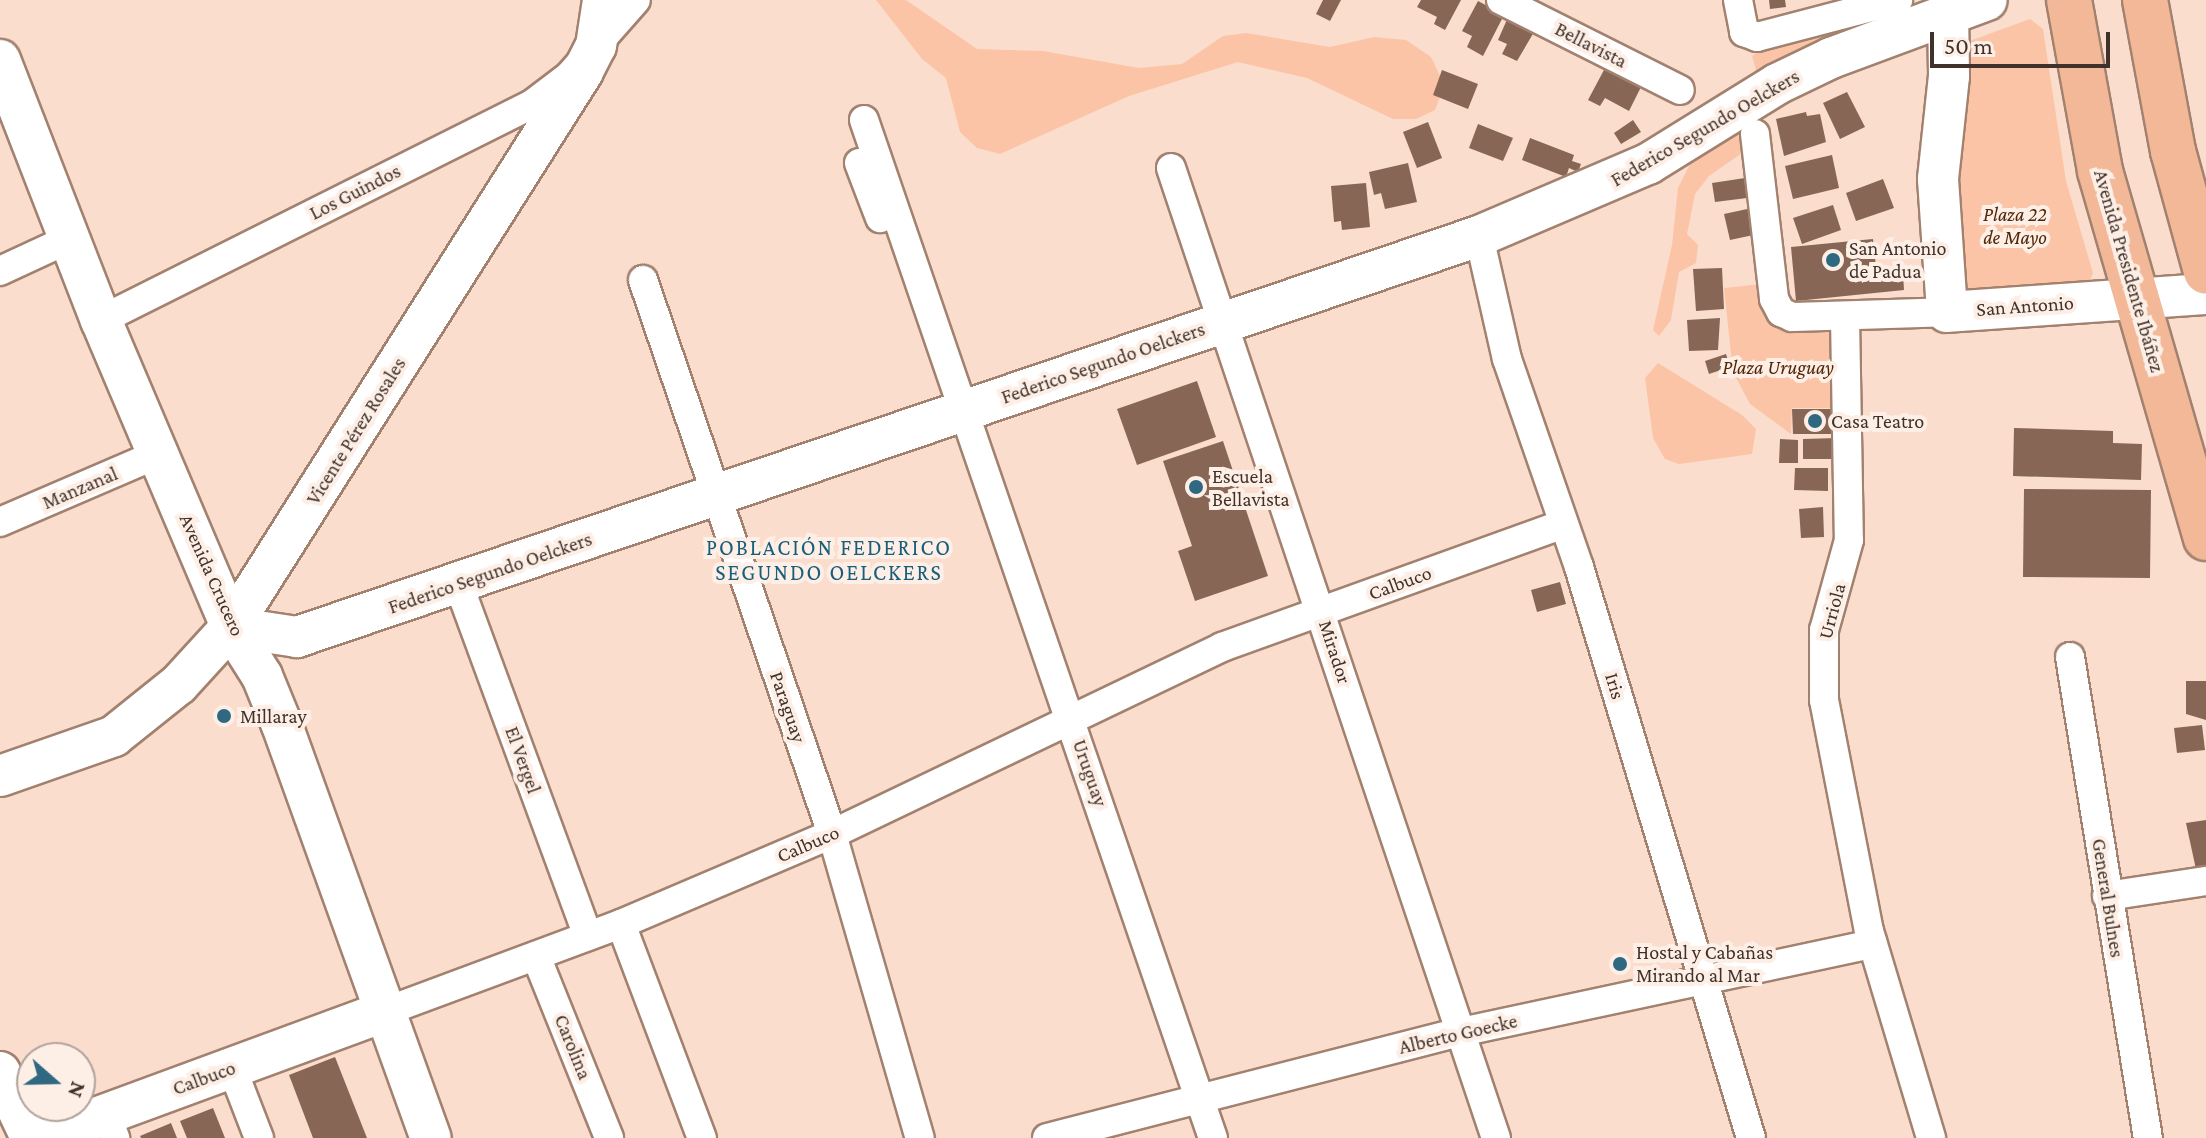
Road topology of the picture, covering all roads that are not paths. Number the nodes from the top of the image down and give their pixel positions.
1 (603, 0) edge
2 (636, 0) edge
3 (1501, 0) edge
4 (1738, 0) edge
5 (1898, 0) edge
6 (1987, 0) edge
7 (2069, 0) edge
8 (2145, 0) edge
9 (1940, 4) edge
10 (596, 46) junction
11 (0, 60) edge
12 (1680, 90) dead end
13 (864, 120) dead end
14 (1755, 134) dead end
15 (859, 163) dead end
16 (1171, 168) dead end
17 (1479, 236) junction
18 (69, 239) junction
19 (0, 271) edge
20 (2206, 272) edge
21 (643, 280) dead end
22 (2206, 294) edge
23 (2136, 299) junction
24 (1947, 312) junction
25 (1845, 317) junction
26 (101, 320) junction
27 (1223, 322) junction
28 (960, 411) junction
29 (160, 453) junction
30 (716, 497) junction
31 (0, 522) edge
32 (1563, 524) junction
33 (2206, 538) edge
34 (458, 583) junction
35 (1322, 611) junction
36 (231, 627) junction
37 (2070, 657) dead end
38 (1073, 722) junction
39 (0, 776) edge
40 (832, 834) junction
41 (2206, 881) edge
42 (2107, 896) junction
43 (621, 924) junction
44 (588, 936) junction
45 (1873, 944) junction
46 (536, 956) junction
47 (1705, 980) junction
48 (384, 1012) junction
49 (1461, 1032) junction
50 (232, 1068) junction
51 (0, 1072) edge
52 (1199, 1098) junction
53 (111, 1126) edge
54 (31, 1138) edge
55 (41, 1138) edge
56 (259, 1138) edge
57 (431, 1138) edge
58 (609, 1138) edge
59 (702, 1138) edge
60 (920, 1138) edge
61 (1047, 1138) edge
62 (1213, 1138) edge
63 (1496, 1138) edge
64 (1751, 1138) edge
65 (1931, 1138) edge
66 (2148, 1138) edge

1 - 10 main road
2 - 10 street, Vicente Pérez Rosales
3 - 12 street, Bellavista
4 - 5 street
6 - 9 main road, Federico Segundo Oelckers
7 - 23 main road, Avenida Presidente Ibáñez
8 - 20 main road
9 - 17 main road, Federico Segundo Oelckers
9 - 24 main road
10 - 26 street, Los Guindos
10 - 36 main road, Vicente Pérez Rosales
11 - 18 main road, Avenida Crucero
13 - 28 street, Uruguay
14 - 25 street
15 - 28 street, Uruguay
16 - 27 street, Mirador
17 - 27 main road, Federico Segundo Oelckers
17 - 32 street, Iris
18 - 19 street
18 - 26 main road, Avenida Crucero
21 - 30 street, Paraguay
22 - 23 main road, San Antonio
23 - 24 main road, San Antonio
23 - 33 main road, Avenida Presidente Ibáñez
24 - 25 street, San Antonio
25 - 45 street, Urriola
26 - 29 main road, Avenida Crucero
27 - 28 main road, Federico Segundo Oelckers
27 - 35 street, Mirador
28 - 30 main road, Federico Segundo Oelckers
28 - 38 street, Uruguay
29 - 31 street, Manzanal
29 - 36 main road, Avenida Crucero
30 - 34 main road, Federico Segundo Oelckers
30 - 40 street, Paraguay
32 - 35 street, Calbuco
32 - 47 street, Iris
34 - 36 main road, Federico Segundo Oelckers
34 - 44 street, El Vergel
35 - 38 street, Calbuco
35 - 49 street, Mirador
36 - 39 main road, Vicente Pérez Rosales
36 - 48 main road, Avenida Crucero
37 - 42 street, General Bulnes
38 - 40 street, Calbuco
38 - 52 street, Uruguay
40 - 43 street, Calbuco
40 - 60 street, Paraguay
41 - 42 street
42 - 66 street, General Bulnes
43 - 44 street, Calbuco
43 - 59 street
44 - 46 street, Calbuco
45 - 47 street, Alberto Goecke
45 - 65 street, Urriola
46 - 48 street, Calbuco
46 - 58 street, Carolina
47 - 49 street, Alberto Goecke
47 - 64 street, Iris
48 - 50 main road, Calbuco
48 - 57 main road, Avenida Crucero
49 - 52 street, Alberto Goecke
49 - 63 street, Mirador
50 - 53 main road, Calbuco
50 - 56 street
51 - 54 main road
52 - 61 street, Alberto Goecke
52 - 62 street, Uruguay
53 - 55 main road, Calbuco

